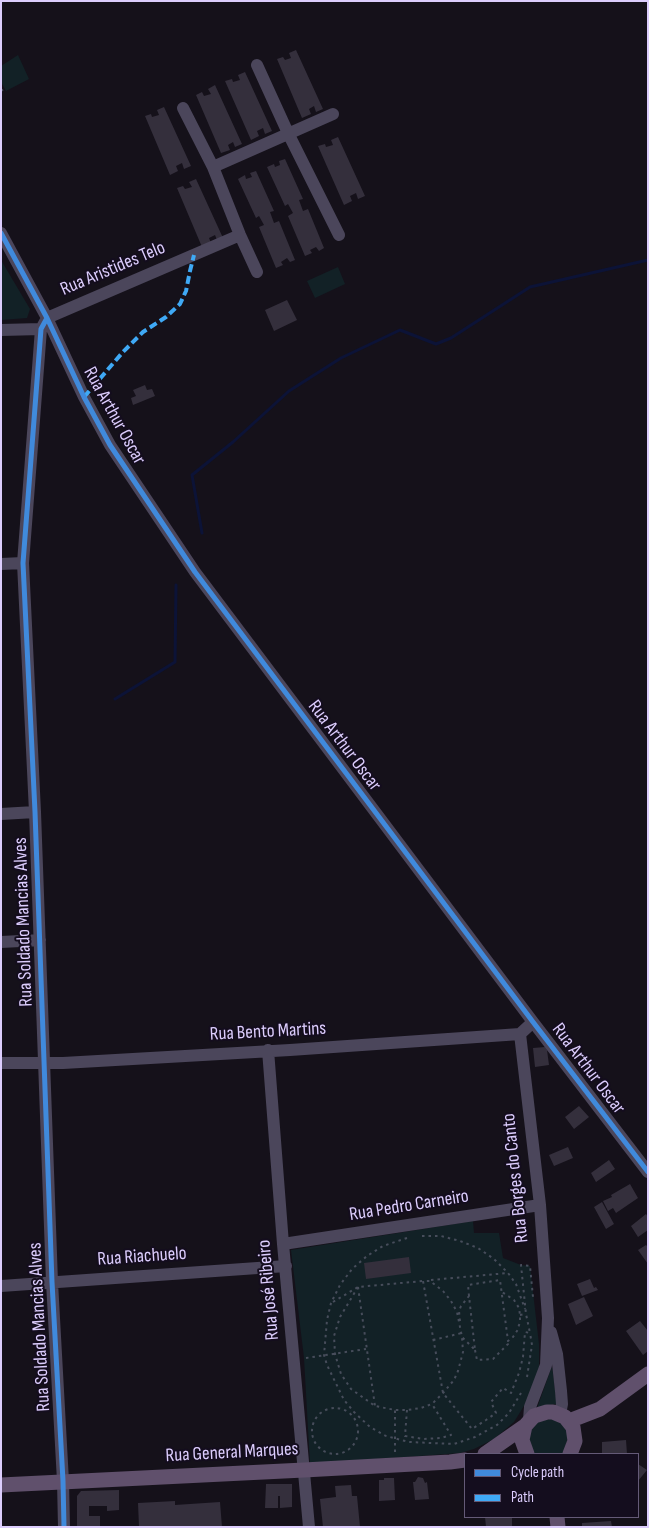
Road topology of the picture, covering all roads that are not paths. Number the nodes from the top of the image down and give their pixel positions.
1 (257, 65) dead end
2 (182, 108) dead end
3 (333, 114) dead end
4 (288, 133) junction
5 (213, 167) junction
6 (1, 233) edge
7 (339, 234) dead end
8 (240, 235) junction
9 (257, 272) dead end
10 (44, 324) junction
11 (1, 330) edge
12 (23, 563) junction
13 (1, 564) edge
14 (35, 812) junction
15 (1, 814) edge
16 (40, 940) junction
17 (1, 942) edge
18 (533, 1022) junction
19 (520, 1034) junction
20 (268, 1050) junction
21 (43, 1062) junction
22 (1, 1063) edge
23 (648, 1172) edge
24 (540, 1205) junction
25 (284, 1244) junction
26 (286, 1266) junction
27 (52, 1282) junction
28 (1, 1286) edge
29 (548, 1318) junction
30 (648, 1374) edge
31 (564, 1418) junction
32 (527, 1423) junction
33 (486, 1453) edge
34 (526, 1453) edge
35 (570, 1453) edge
36 (464, 1460) edge
37 (304, 1470) junction
38 (63, 1481) junction
39 (1, 1485) edge
40 (64, 1527) edge
41 (309, 1527) edge

1 - 4 street
2 - 5 street
3 - 4 street
4 - 5 street
4 - 7 street
5 - 8 street
6 - 10 street, Rua Arthur Oscar
8 - 9 street
8 - 10 street, Rua Aristides Telo
10 - 11 street
10 - 12 street, Rua Soldado Mancias Alves
10 - 18 street, Rua Arthur Oscar
12 - 13 street
12 - 14 street, Rua Soldado Mancias Alves
14 - 15 street
14 - 16 street, Rua Soldado Mancias Alves
16 - 17 street
16 - 21 street, Rua Soldado Mancias Alves
18 - 19 street
18 - 23 street, Rua Arthur Oscar
19 - 20 street, Rua Bento Martins
19 - 24 street, Rua Borges do Canto
20 - 21 street, Rua Bento Martins
20 - 25 street, Rua José Ribeiro
21 - 22 street, Rua Bento Martins
21 - 27 street, Rua Soldado Mancias Alves
24 - 25 street, Rua Pedro Carneiro
24 - 29 street, Rua Borges do Canto
25 - 26 street, Rua José Ribeiro
26 - 27 street, Rua Riachuelo
26 - 37 street, Rua José Ribeiro
27 - 28 street, Rua Riachuelo
27 - 38 street, Rua Soldado Mancias Alves
29 - 31 street, Rua Borges do Canto
29 - 32 street, Rua Borges do Canto
30 - 31 main road
31 - 32 main road
31 - 35 main road
32 - 33 main road
32 - 34 main road
36 - 37 main road, Rua General Marques
37 - 38 main road, Rua General Marques
37 - 41 street, Rua José Ribeiro
38 - 39 main road, Rua General Marques
38 - 40 street, Rua Soldado Mancias Alves

